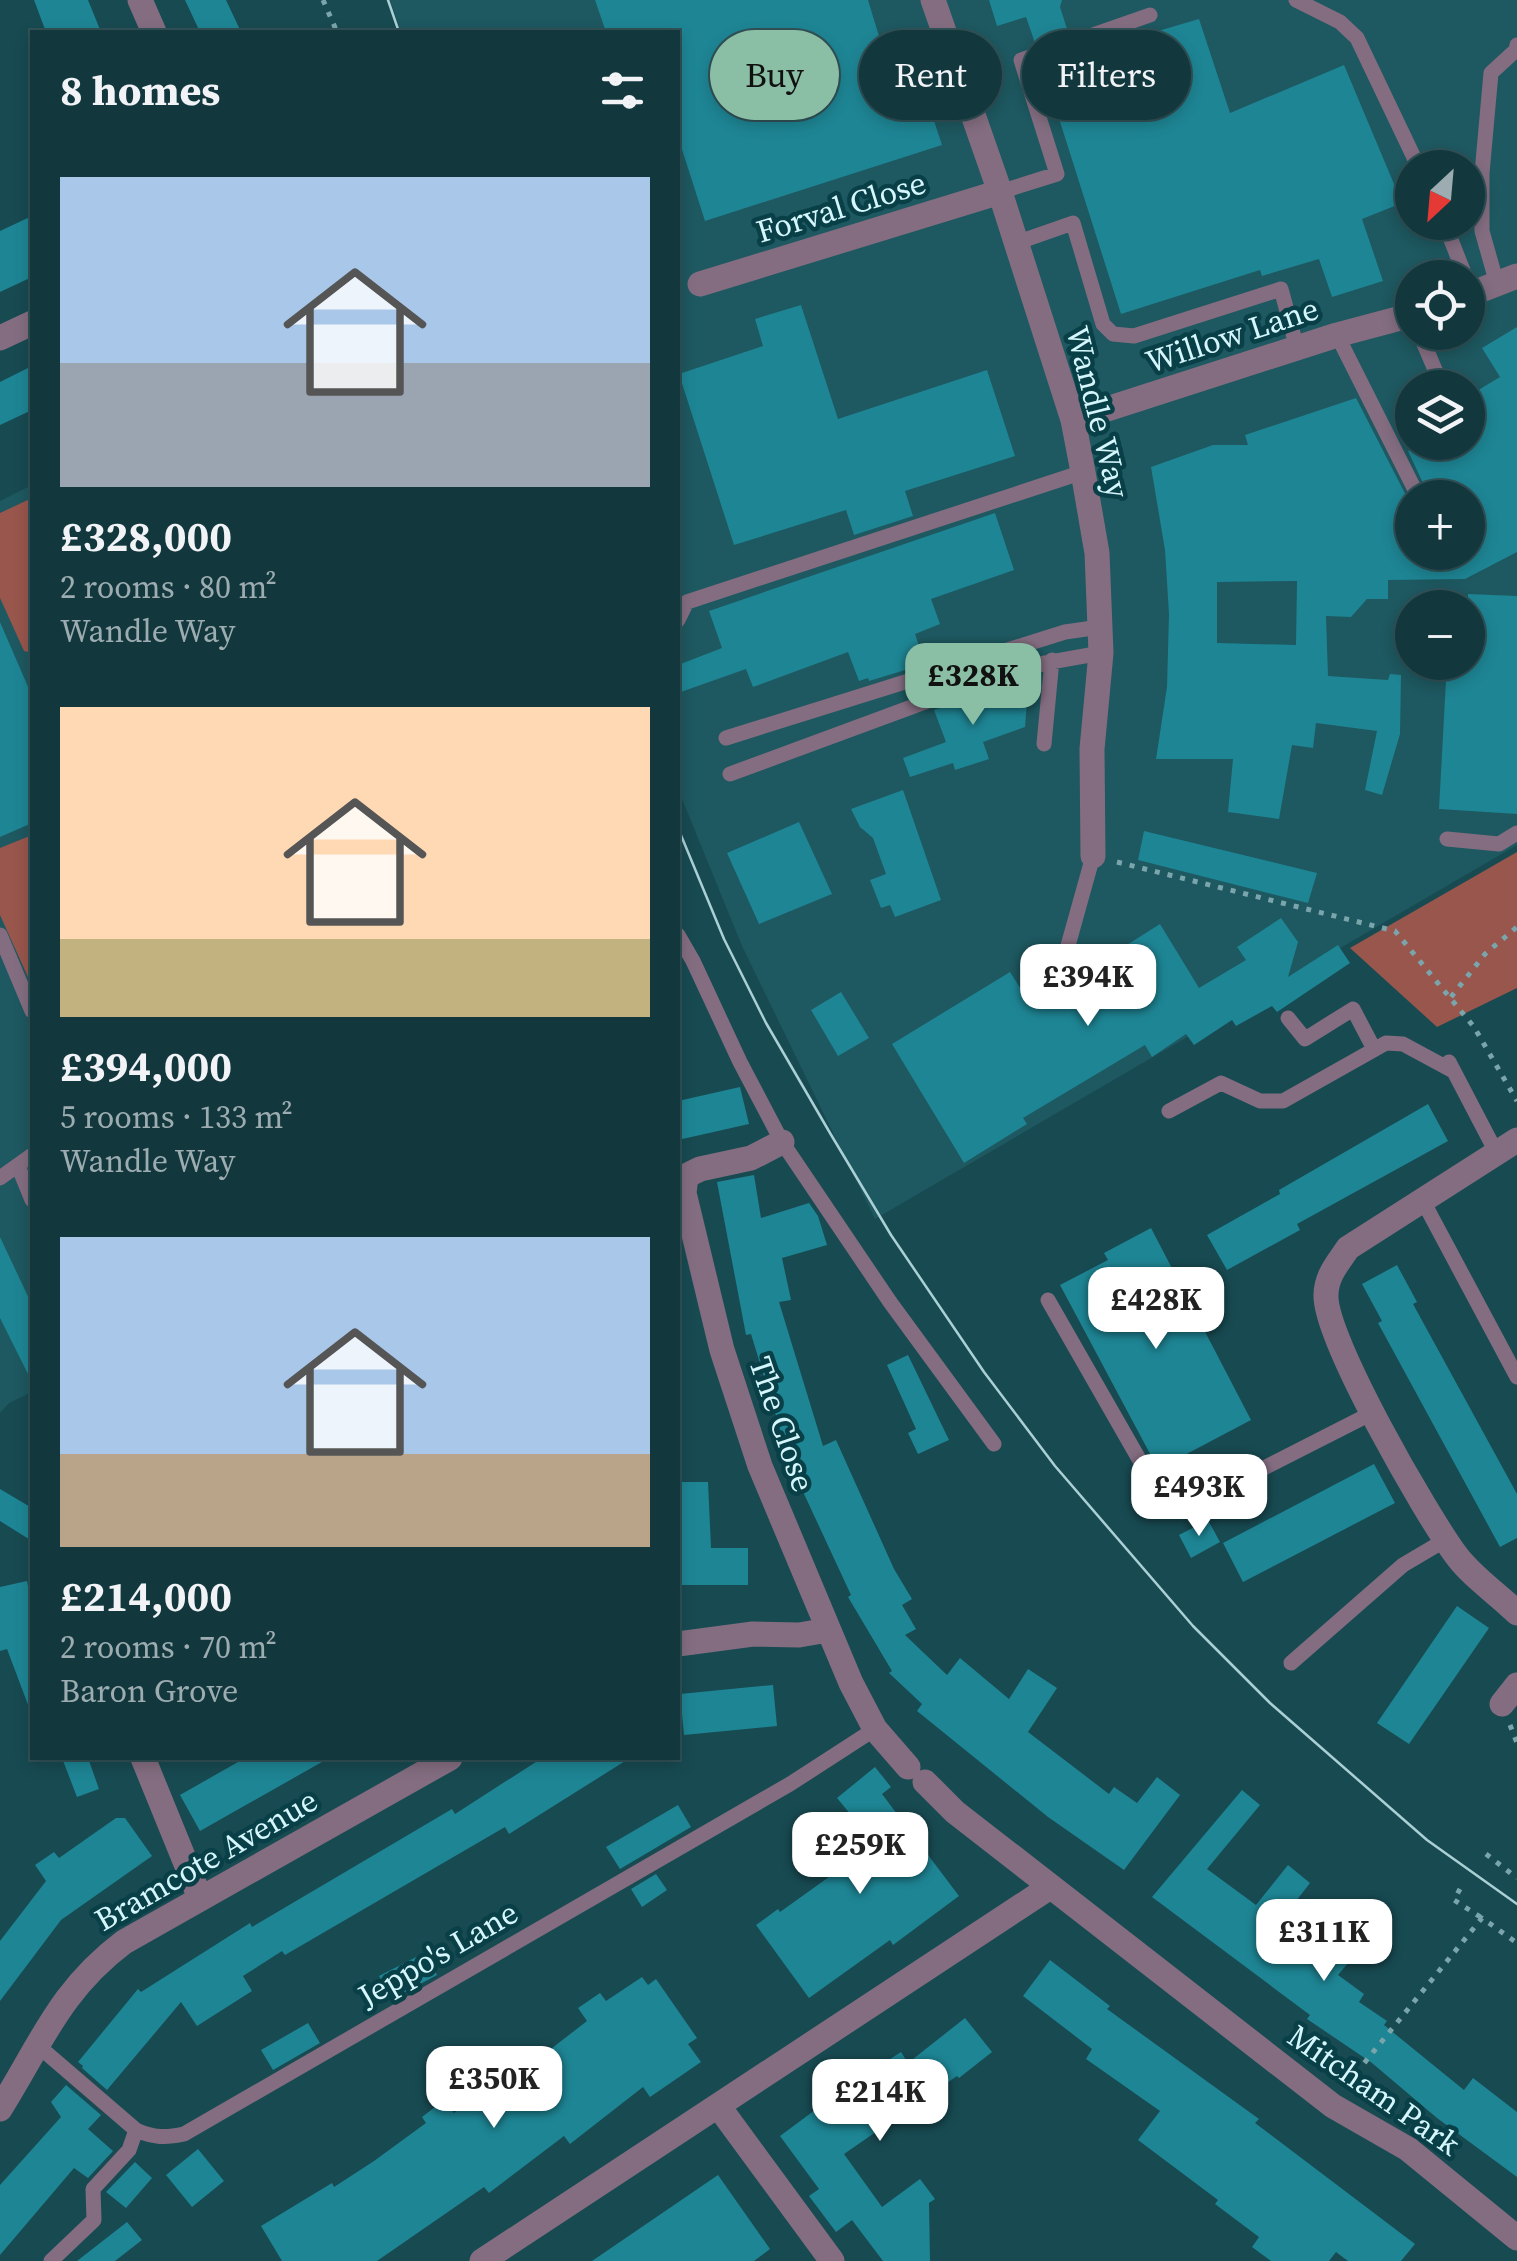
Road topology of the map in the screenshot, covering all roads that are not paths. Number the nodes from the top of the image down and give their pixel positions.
1 (140, 0) edge
2 (933, 0) edge
3 (1296, 0) edge
4 (1150, 15) dead end
5 (153, 30) edge
6 (1517, 44) edge
7 (1410, 150) edge
8 (1000, 192) junction
9 (1016, 244) junction
10 (1507, 280) edge
11 (700, 284) dead end
12 (1395, 320) edge
13 (30, 324) edge
14 (1338, 335) junction
15 (0, 338) edge
16 (1297, 348) junction
17 (1073, 420) junction
18 (1083, 472) junction
19 (1410, 480) edge
20 (680, 616) edge
21 (1101, 640) junction
22 (1052, 660) junction
23 (726, 738) dead end
24 (1044, 744) dead end
25 (730, 774) dead end
26 (1517, 834) edge
27 (1447, 839) dead end
28 (1094, 856) joint
29 (0, 936) edge
30 (680, 938) edge
31 (1029, 983) dead end
32 (30, 1006) edge
33 (1288, 1018) dead end
34 (1374, 1050) junction
35 (1169, 1111) dead end
36 (782, 1142) junction
37 (1506, 1146) edge
38 (30, 1157) edge
39 (18, 1166) junction
40 (0, 1178) edge
41 (30, 1195) edge
42 (1423, 1200) junction
43 (1048, 1300) dead end
44 (1517, 1377) edge
45 (1372, 1413) junction
46 (994, 1444) dead end
47 (1447, 1540) junction
48 (1517, 1614) edge
49 (828, 1630) junction
50 (680, 1644) edge
51 (1291, 1663) dead end
52 (875, 1729) junction
53 (144, 1760) edge
54 (446, 1760) edge
55 (916, 1775) joint
56 (1050, 1887) junction
57 (200, 1898) junction
58 (36, 2044) junction
59 (720, 2108) junction
60 (0, 2110) edge
61 (136, 2130) junction
62 (1517, 2238) edge
63 (51, 2261) edge
64 (482, 2261) edge
65 (832, 2261) edge

1 - 5 street
2 - 8 street, Wandle Way
3 - 7 lane
4 - 8 lane
6 - 10 lane
8 - 9 street, Wandle Way
8 - 11 street, Forval Close
9 - 16 lane
9 - 17 street, Wandle Way
12 - 14 street, Willow Lane
13 - 15 street
14 - 16 street, Willow Lane
14 - 19 lane
16 - 17 street, Willow Lane
17 - 18 street, Wandle Way
18 - 20 lane
18 - 21 street, Wandle Way
21 - 22 lane
21 - 23 lane
21 - 28 street, Wandle Way
22 - 24 lane
22 - 25 lane
26 - 27 lane
28 - 31 lane
29 - 32 lane
30 - 36 lane
33 - 34 lane
34 - 35 lane
34 - 37 lane
36 - 46 lane
36 - 49 street, The Close
37 - 42 street
38 - 39 lane
39 - 40 lane
39 - 41 lane
42 - 44 lane
42 - 45 street
43 - 45 lane
45 - 47 street
47 - 48 street
47 - 51 lane
49 - 50 street
49 - 52 street, The Close
52 - 55 street, The Close
52 - 61 lane, Jeppo's Lane
53 - 57 street
54 - 57 street, Bramcote Avenue
55 - 56 street, Mitcham Park
56 - 59 street
56 - 62 street, Mitcham Park
57 - 58 street, Bramcote Avenue
58 - 60 street, Bramcote Avenue
58 - 61 lane
59 - 64 street
59 - 65 street
61 - 63 lane

